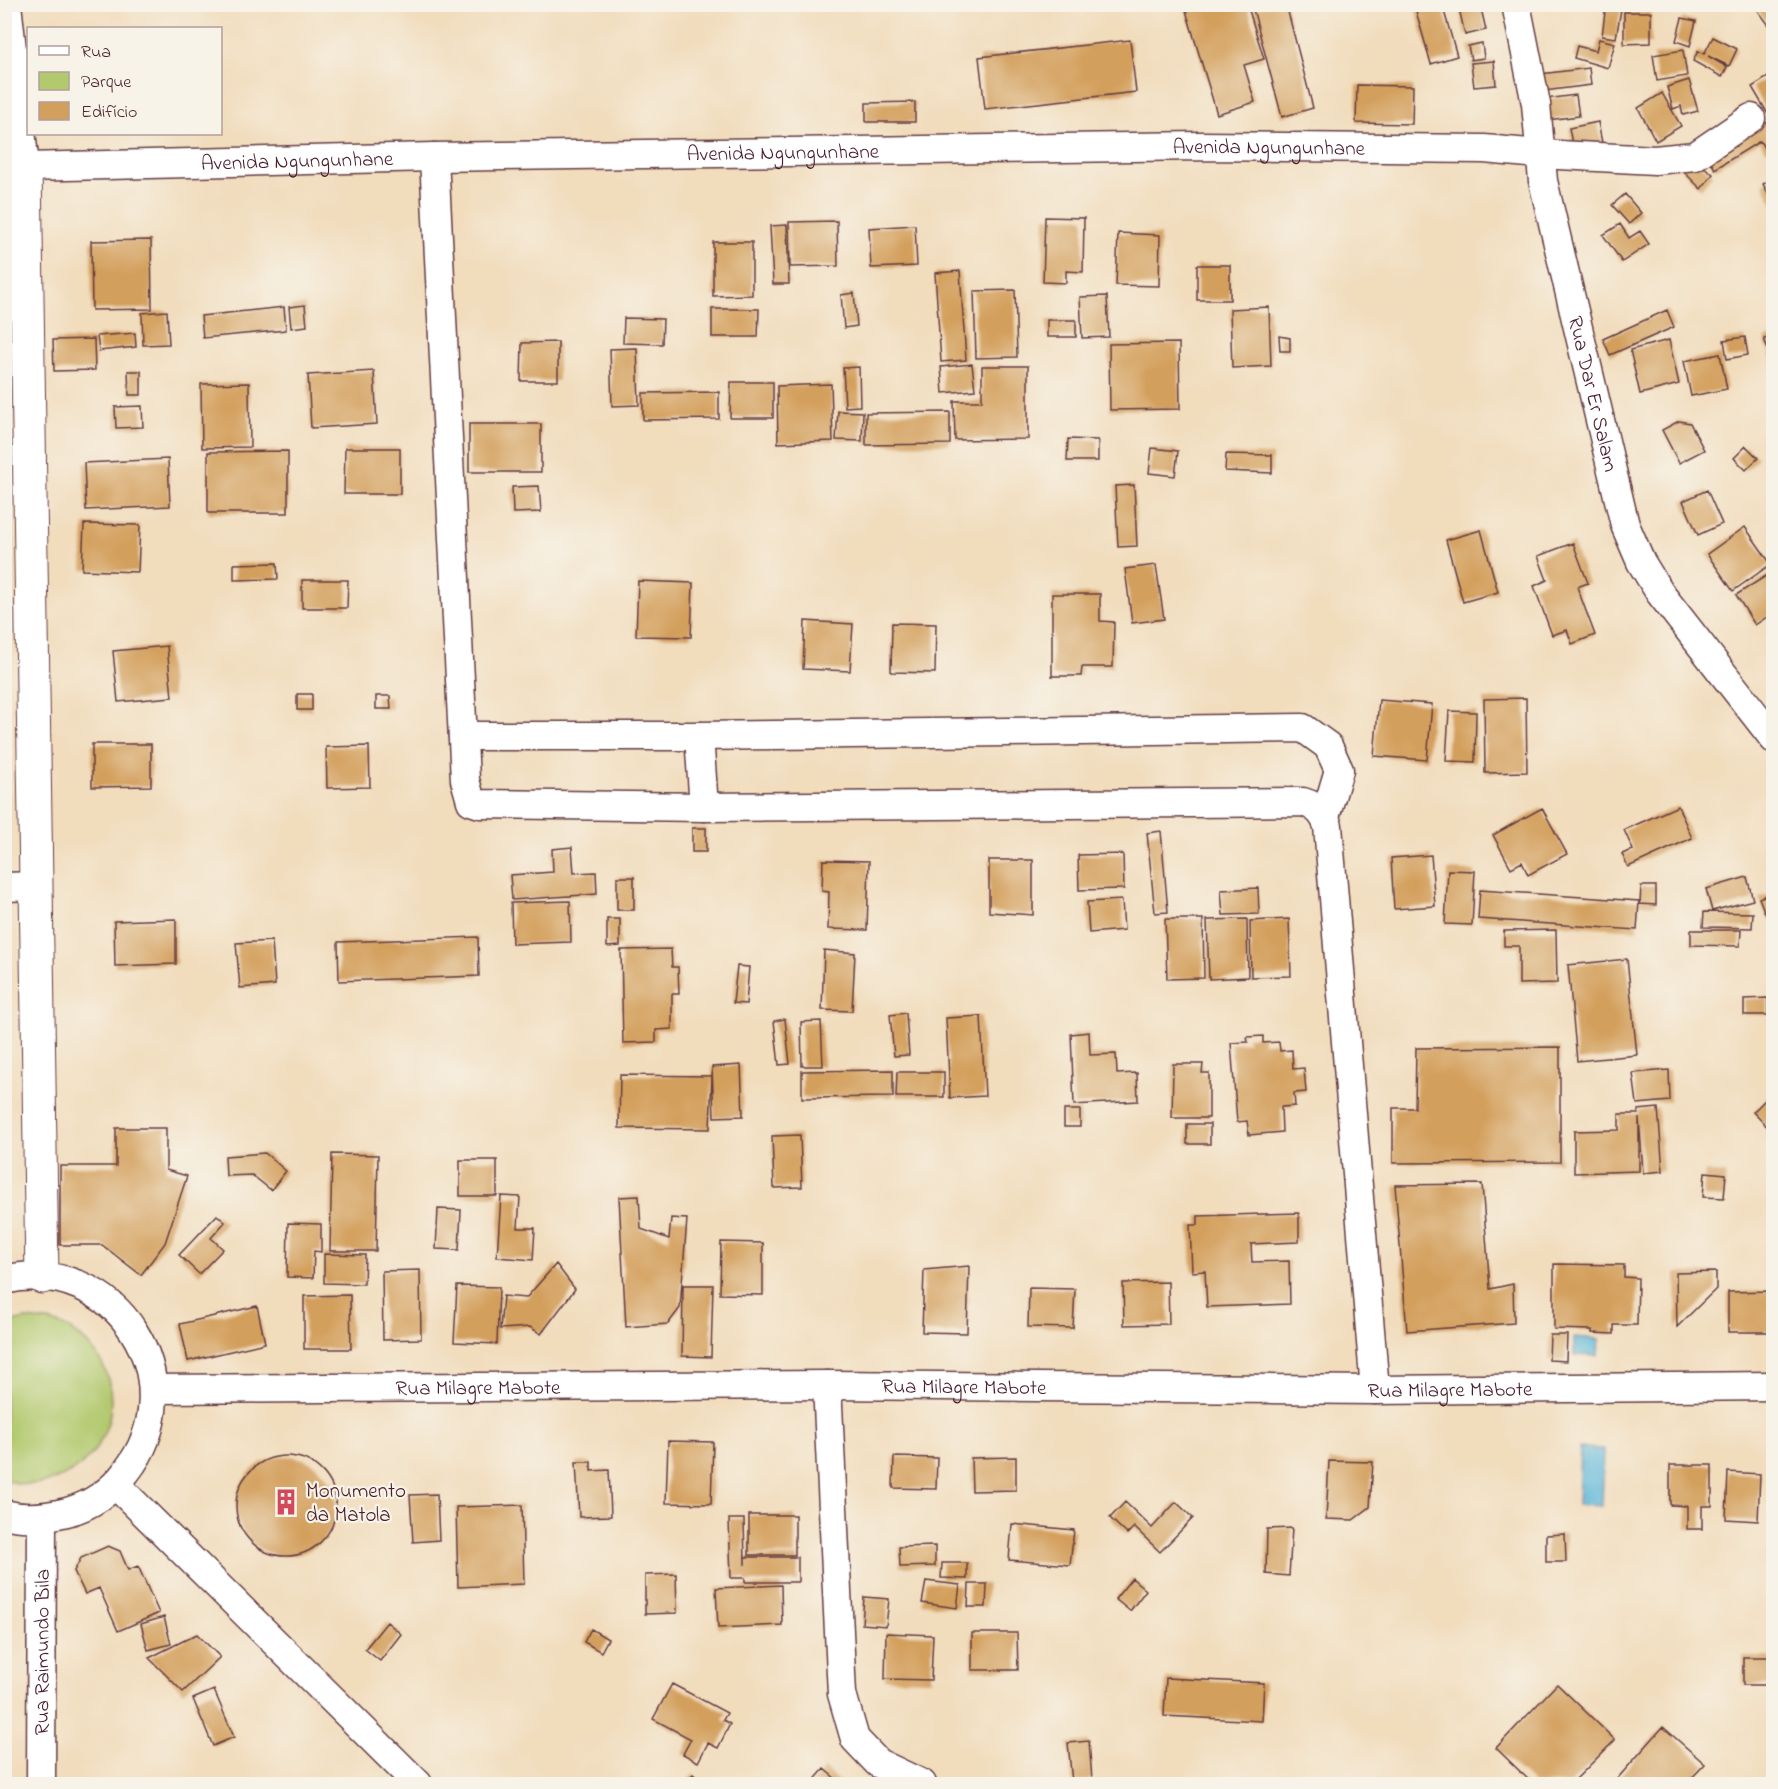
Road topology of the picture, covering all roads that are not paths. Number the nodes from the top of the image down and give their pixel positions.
1 (7, 4) edge
2 (1516, 4) edge
3 (1751, 118) dead end
4 (1540, 154) junction
5 (434, 157) junction
6 (15, 167) edge
7 (463, 736) junction
8 (699, 736) junction
9 (1773, 739) edge
10 (704, 807) junction
11 (1325, 817) junction
12 (20, 886) edge
13 (42, 1276) junction
14 (4, 1280) edge
15 (827, 1385) junction
16 (1773, 1386) edge
17 (154, 1389) junction
18 (1375, 1390) junction
19 (116, 1485) junction
20 (4, 1514) edge
21 (42, 1518) junction
22 (41, 1785) edge
23 (417, 1785) edge
24 (922, 1785) edge

1 - 6 street
2 - 4 street, Rua Dar Er Salam
3 - 4 street, Avenida Ngungunhane
4 - 5 street, Avenida Ngungunhane
4 - 9 street, Rua Dar Er Salam
5 - 6 street, Avenida Ngungunhane
5 - 7 street
6 - 12 street
7 - 8 street
7 - 10 street
8 - 10 street
8 - 11 street
10 - 11 street
11 - 18 street
12 - 13 street
13 - 14 street
13 - 17 street
15 - 17 street, Rua Milagre Mabote
15 - 18 street, Rua Milagre Mabote
15 - 24 street
16 - 18 street, Rua Milagre Mabote
17 - 19 street
19 - 21 street
19 - 23 street
20 - 21 street
21 - 22 street, Rua Raimundo Bila

